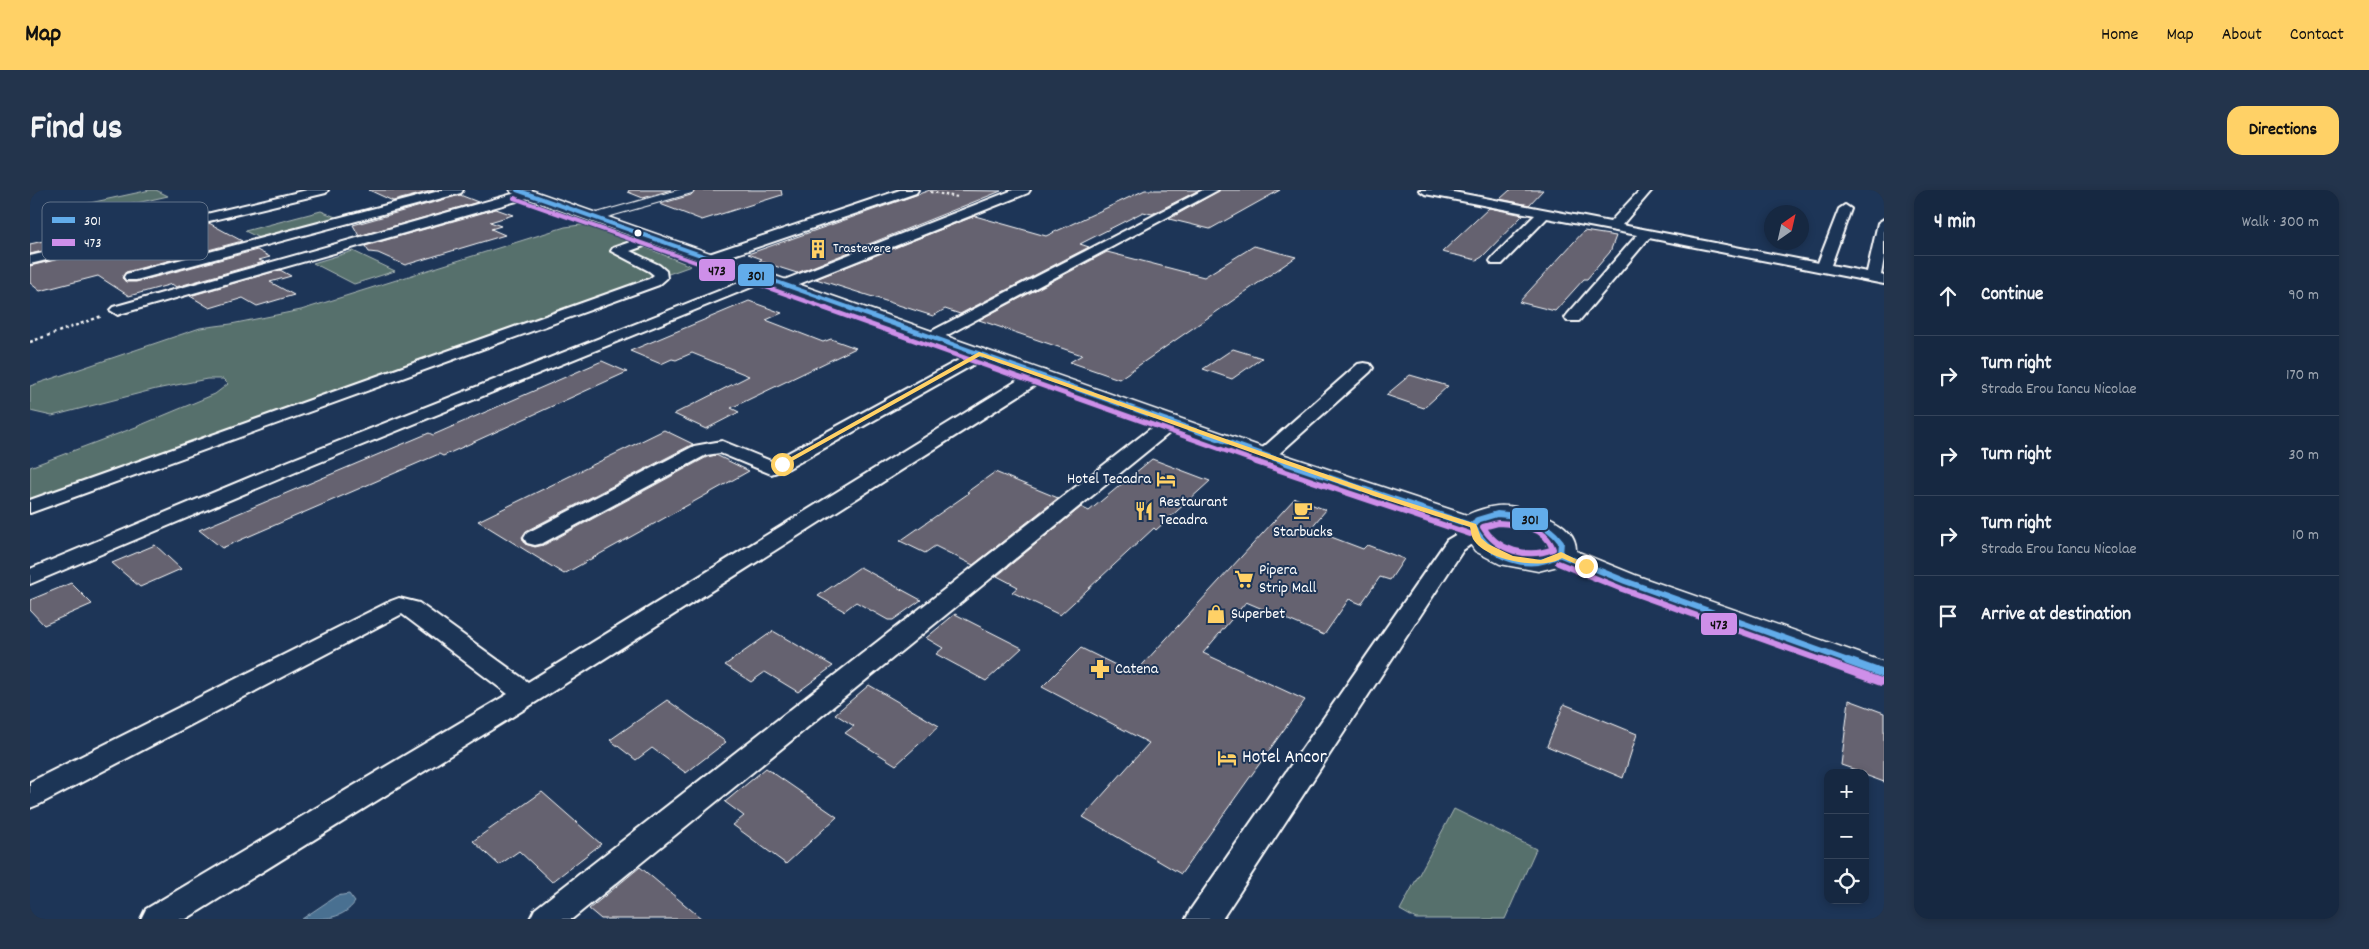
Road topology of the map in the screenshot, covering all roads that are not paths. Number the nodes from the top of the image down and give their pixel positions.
1 (322, 190) edge
2 (457, 190) edge
3 (690, 190) edge
4 (912, 190) edge
5 (1024, 190) edge
6 (1212, 190) edge
7 (1425, 190) edge
8 (1496, 190) edge
9 (1646, 190) edge
10 (522, 192) edge
11 (1483, 201) junction
12 (1845, 209) dead end
13 (1544, 213) junction
14 (208, 217) edge
15 (595, 217) junction
16 (1884, 223) edge
17 (1613, 226) junction
18 (1646, 233) junction
19 (653, 238) junction
20 (208, 256) edge
21 (711, 258) junction
22 (195, 260) edge
23 (1497, 261) dead end
24 (1823, 268) junction
25 (131, 277) dead end
26 (764, 277) junction
27 (1879, 279) edge
28 (784, 285) junction
29 (118, 310) road end
30 (1573, 318) dead end
31 (932, 337) junction
32 (979, 354) junction
33 (1364, 368) dead end
34 (1039, 376) junction
35 (1171, 422) junction
36 (1265, 456) junction
37 (30, 507) edge
38 (1475, 532) junction
39 (534, 538) dead end
40 (1561, 555) junction
41 (30, 578) edge
42 (1884, 674) edge
43 (527, 695) junction
44 (30, 796) edge
45 (158, 919) edge
46 (547, 919) edge
47 (1203, 919) edge

1 - 14 street
2 - 20 street
3 - 15 lane
4 - 21 street
5 - 28 street
6 - 31 street
7 - 11 street
8 - 11 street
9 - 17 street
10 - 15 street
10 - 29 street
11 - 13 street
12 - 24 street
13 - 17 street
13 - 23 street
15 - 19 street
16 - 27 street
17 - 18 street
18 - 24 street
18 - 30 street
19 - 21 street
19 - 37 street
21 - 26 street
22 - 25 street
24 - 27 street
26 - 28 street
26 - 41 street
28 - 31 street
31 - 32 street
32 - 34 street
32 - 39 street
33 - 36 street
34 - 35 street
34 - 43 street
35 - 36 street
35 - 46 street
36 - 38 street
38 - 40 street
38 - 40 street
38 - 47 street
40 - 42 street
43 - 44 street
43 - 45 street

